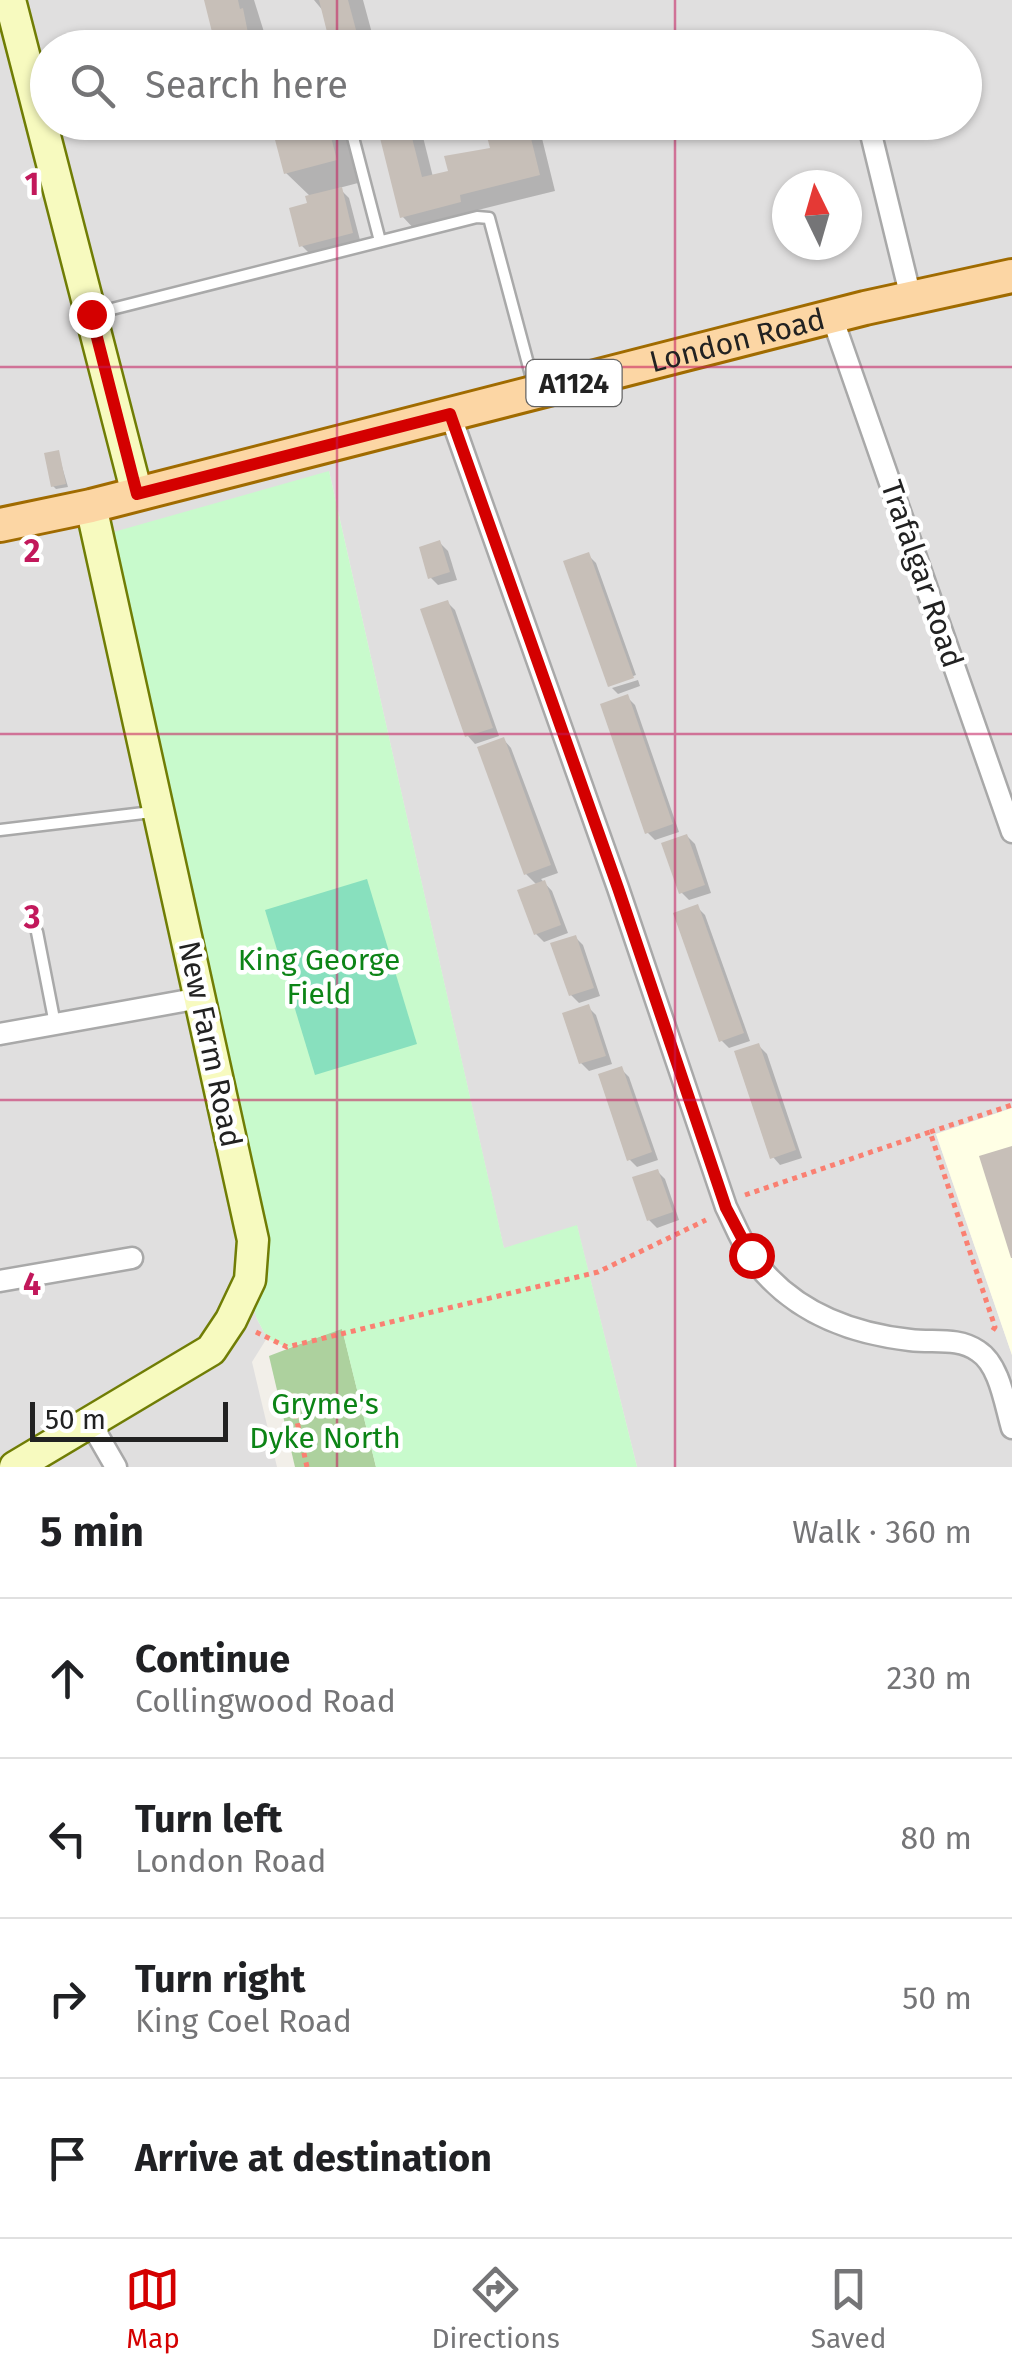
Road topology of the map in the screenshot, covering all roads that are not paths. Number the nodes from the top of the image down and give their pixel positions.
1 (10, 0) edge
2 (30, 78) edge
3 (46, 140) edge
4 (354, 140) edge
5 (872, 140) edge
6 (380, 241) junction
7 (1012, 276) edge
8 (912, 298) junction
9 (91, 314) junction
10 (832, 317) junction
11 (536, 393) junction
12 (450, 414) junction
13 (137, 494) junction
14 (91, 506) junction
15 (0, 526) edge
16 (158, 811) junction
17 (0, 830) edge
18 (1012, 832) edge
19 (37, 932) dead end
20 (200, 998) junction
21 (56, 1024) junction
22 (0, 1034) edge
23 (132, 1258) dead end
24 (0, 1281) edge
25 (90, 1422) junction
26 (1012, 1428) edge
27 (15, 1467) edge
28 (116, 1467) edge

1 - 2 street
3 - 9 street
4 - 6 lane
5 - 8 street
6 - 9 lane
6 - 11 lane
7 - 8 main road, London Road / A1124
8 - 10 main road, London Road / A1124
9 - 13 street
10 - 11 main road, London Road / A1124
10 - 18 street, Trafalgar Road
11 - 12 main road, London Road / A1124
12 - 13 main road, London Road / A1124
12 - 26 street
13 - 14 main road, London Road / A1124
14 - 15 main road, London Road / A1124
14 - 16 street, New Farm Road
16 - 17 lane
16 - 20 street, New Farm Road
19 - 21 lane
20 - 21 street
20 - 25 street, New Farm Road
21 - 22 street
23 - 24 street
25 - 27 street, New Farm Road
25 - 28 street

